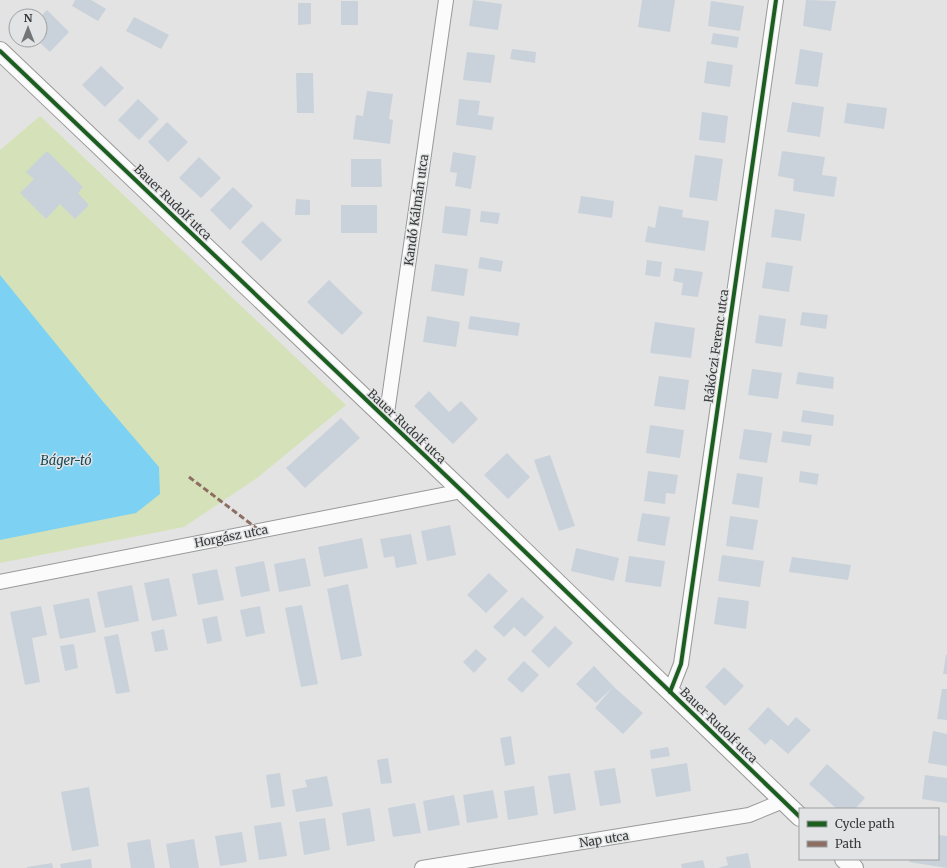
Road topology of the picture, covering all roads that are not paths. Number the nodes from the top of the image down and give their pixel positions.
1 (446, 0) edge
2 (776, 0) edge
3 (0, 51) edge
4 (386, 420) junction
5 (462, 491) junction
6 (0, 582) edge
7 (670, 692) junction
8 (783, 801) junction
9 (799, 816) edge
10 (845, 860) edge
11 (422, 868) edge
12 (854, 868) edge

1 - 4 street, Kandó Kálmán utca
2 - 7 street, Rákóczi Ferenc utca
3 - 4 street, Bauer Rudolf utca
4 - 5 street, Bauer Rudolf utca
5 - 6 street, Horgász utca
5 - 7 street, Bauer Rudolf utca
7 - 8 street, Bauer Rudolf utca
8 - 9 street, Bauer Rudolf utca
8 - 11 street, Nap utca
10 - 12 street

